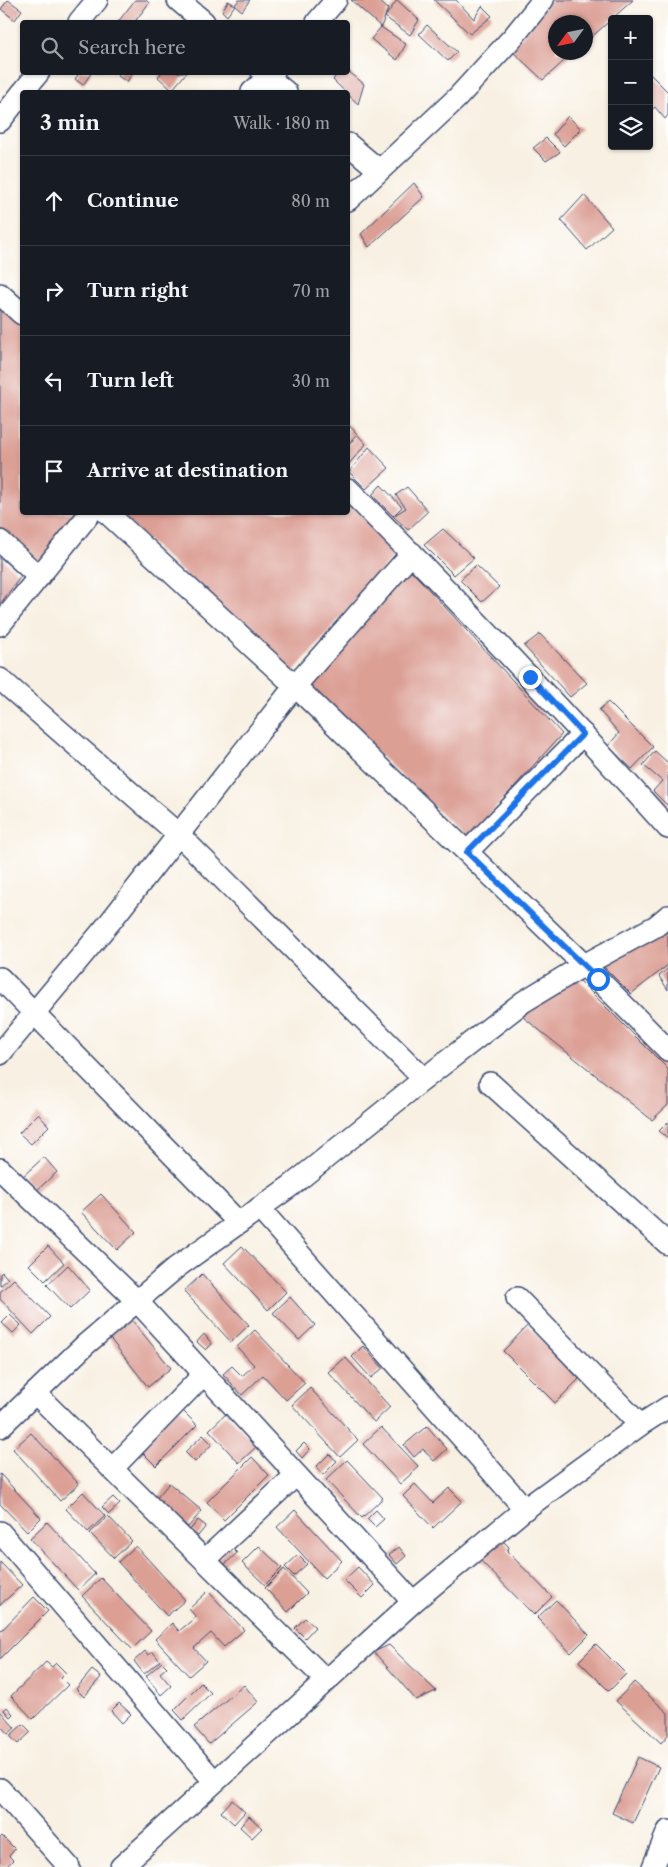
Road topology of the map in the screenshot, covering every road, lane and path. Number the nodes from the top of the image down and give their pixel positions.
1 (97, 0) edge
2 (178, 0) edge
3 (336, 0) edge
4 (543, 0) edge
5 (81, 20) edge
6 (202, 20) edge
7 (319, 20) edge
8 (37, 75) edge
9 (267, 75) edge
10 (269, 75) edge
11 (25, 90) edge
12 (254, 90) edge
13 (284, 90) edge
14 (20, 97) edge
15 (0, 121) edge
16 (350, 146) edge
17 (379, 170) junction
18 (350, 198) edge
19 (0, 294) edge
20 (20, 312) edge
21 (350, 491) edge
22 (89, 515) edge
23 (109, 515) edge
24 (0, 541) edge
25 (412, 553) junction
26 (39, 577) junction
27 (0, 625) edge
28 (0, 679) edge
29 (295, 686) junction
30 (583, 734) junction
31 (668, 828) edge
32 (178, 834) junction
33 (467, 852) junction
34 (668, 916) edge
35 (584, 965) junction
36 (0, 978) edge
37 (35, 1012) junction
38 (668, 1050) edge
39 (0, 1054) edge
40 (424, 1079) junction
41 (490, 1083) dead end
42 (0, 1169) edge
43 (259, 1208) junction
44 (239, 1223) junction
45 (668, 1244) edge
46 (517, 1298) dead end
47 (137, 1301) junction
48 (204, 1374) junction
49 (35, 1393) junction
50 (668, 1407) edge
51 (640, 1425) junction
52 (0, 1427) edge
53 (112, 1468) junction
54 (296, 1475) junction
55 (525, 1509) junction
56 (0, 1532) edge
57 (205, 1560) junction
58 (413, 1602) junction
59 (327, 1681) junction
60 (214, 1781) junction
61 (3, 1799) edge
62 (668, 1831) edge
63 (69, 1867) edge
64 (121, 1867) edge
65 (653, 1867) edge

1 - 5 street
2 - 6 street
3 - 7 street
4 - 17 street
8 - 11 street
9 - 12 street
10 - 13 street
14 - 15 street
16 - 17 street
17 - 18 street
19 - 20 street
21 - 25 street
22 - 26 street
23 - 29 street
24 - 26 street
25 - 29 street
25 - 30 street
26 - 27 street
28 - 32 street
29 - 32 street
29 - 33 street
30 - 31 street
30 - 33 street
32 - 37 street
32 - 40 street
33 - 35 street
34 - 35 street
35 - 38 street
35 - 40 street
36 - 37 street
37 - 39 street
37 - 44 street
40 - 43 street
41 - 45 street
42 - 47 street
43 - 44 street
43 - 55 street
44 - 47 street
46 - 51 street
47 - 48 street
47 - 49 street
48 - 53 street
48 - 54 street
49 - 52 street
49 - 53 street
50 - 51 street
51 - 55 street
53 - 57 street
54 - 57 street
54 - 58 street
55 - 58 street
56 - 60 street
57 - 59 street
58 - 59 street
59 - 60 street
60 - 64 street
61 - 63 street
62 - 65 street

